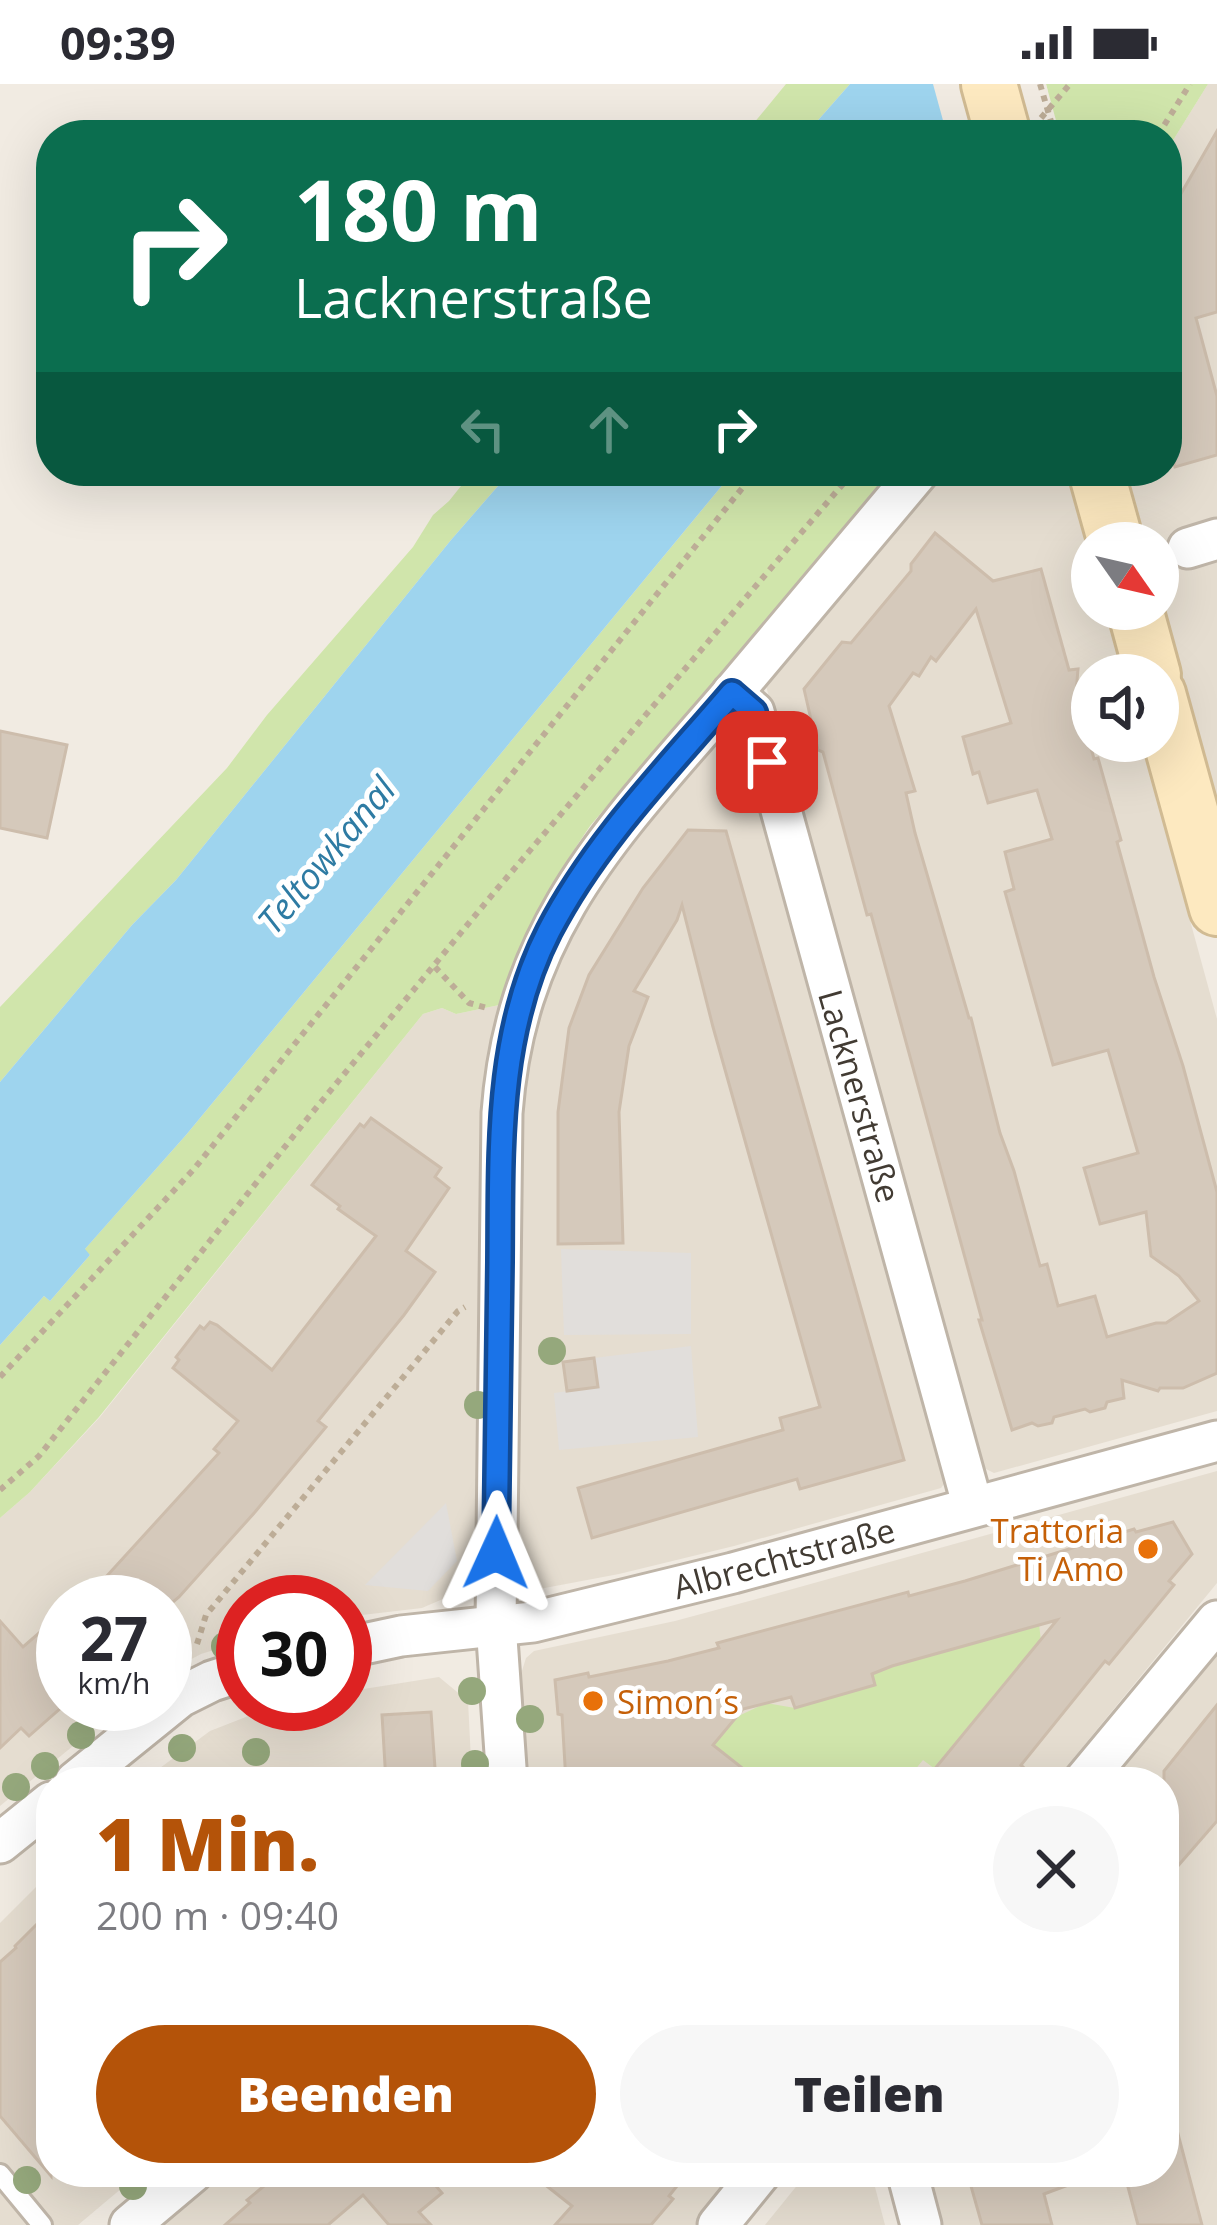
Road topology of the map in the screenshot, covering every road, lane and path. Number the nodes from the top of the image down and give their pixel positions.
1 (989, 84) edge
2 (1040, 84) edge
3 (1070, 84) edge
4 (1190, 84) edge
5 (1017, 120) edge
6 (1029, 120) edge
7 (1051, 120) edge
8 (1167, 120) edge
9 (744, 486) edge
10 (841, 486) edge
11 (906, 486) edge
12 (1100, 486) edge
13 (1110, 522) edge
14 (732, 693) junction
15 (1177, 762) edge
16 (1217, 908) edge
17 (435, 967) junction
18 (518, 1015) junction
19 (486, 1302) junction
20 (0, 1377) edge
21 (1217, 1441) edge
22 (0, 1490) edge
23 (974, 1507) junction
24 (1217, 1621) edge
25 (496, 1624) junction
26 (372, 1642) edge
27 (197, 1644) dead end
28 (216, 1680) edge
29 (94, 1767) edge
30 (506, 1767) edge
31 (1095, 1767) edge
32 (36, 1814) edge
33 (0, 1843) edge
34 (0, 2174) edge
35 (175, 2187) edge
36 (749, 2187) edge
37 (911, 2187) edge
38 (42, 2225) edge
39 (130, 2225) edge
40 (718, 2225) edge
41 (921, 2225) edge

1 - 5 main road
2 - 7 path, bridge
3 - 6 path
4 - 8 path
9 - 20 path
10 - 17 path
11 - 14 street
12 - 13 main road
14 - 18 street
14 - 23 street, Lacknerstraße
15 - 16 main road
17 - 18 path
17 - 22 path
18 - 19 street
19 - 25 street
19 - 27 path
21 - 23 street, Albrechtstraße
23 - 25 street, Albrechtstraße
24 - 31 street
25 - 26 street, Albrechtstraße
25 - 30 street
28 - 29 street
32 - 33 street
34 - 38 lane
35 - 39 street
36 - 40 street
37 - 41 street

